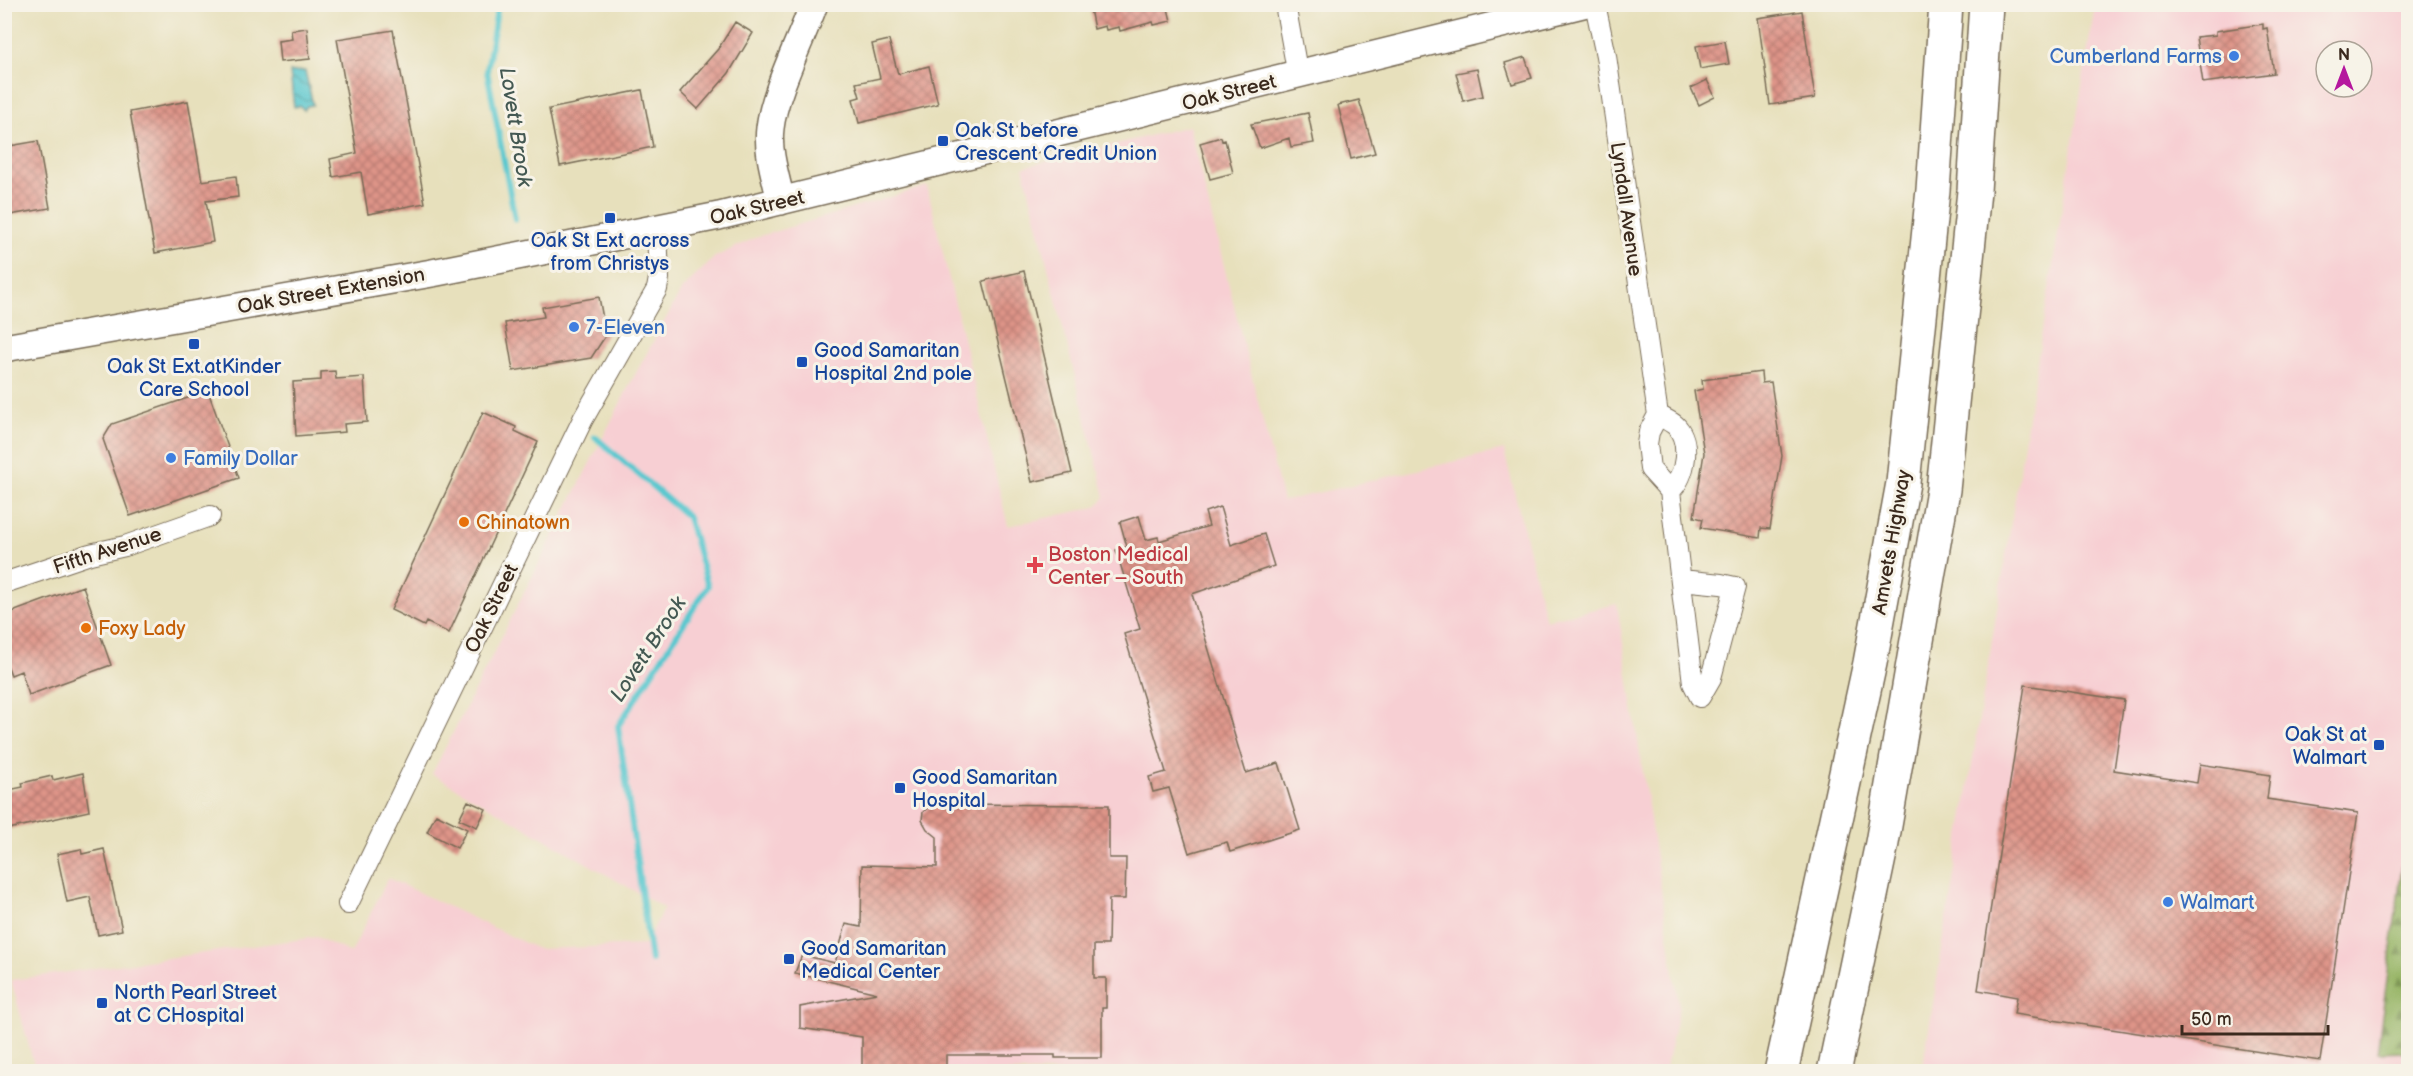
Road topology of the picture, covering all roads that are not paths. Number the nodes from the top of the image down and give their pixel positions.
1 (814, 4) edge
2 (1285, 4) edge
3 (1582, 4) edge
4 (1595, 4) edge
5 (1946, 4) edge
6 (1986, 4) edge
7 (1298, 76) junction
8 (781, 201) junction
9 (657, 230) junction
10 (4, 348) edge
11 (1658, 415) junction
12 (1670, 491) junction
13 (210, 516) dead end
14 (1681, 580) junction
15 (4, 583) edge
16 (348, 904) dead end
17 (1781, 1071) edge
18 (1834, 1071) edge

1 - 8 main road
2 - 7 street
3 - 7 main road, Oak Street
4 - 11 street, Lyndall Avenue
5 - 17 highway, Amvets Highway
6 - 18 highway
7 - 8 main road, Oak Street
8 - 9 main road, Oak Street
9 - 10 main road, Oak Street Extension
9 - 16 street, Oak Street
11 - 12 street
11 - 12 street
12 - 14 street
13 - 15 street, Fifth Avenue
14 - 14 street

